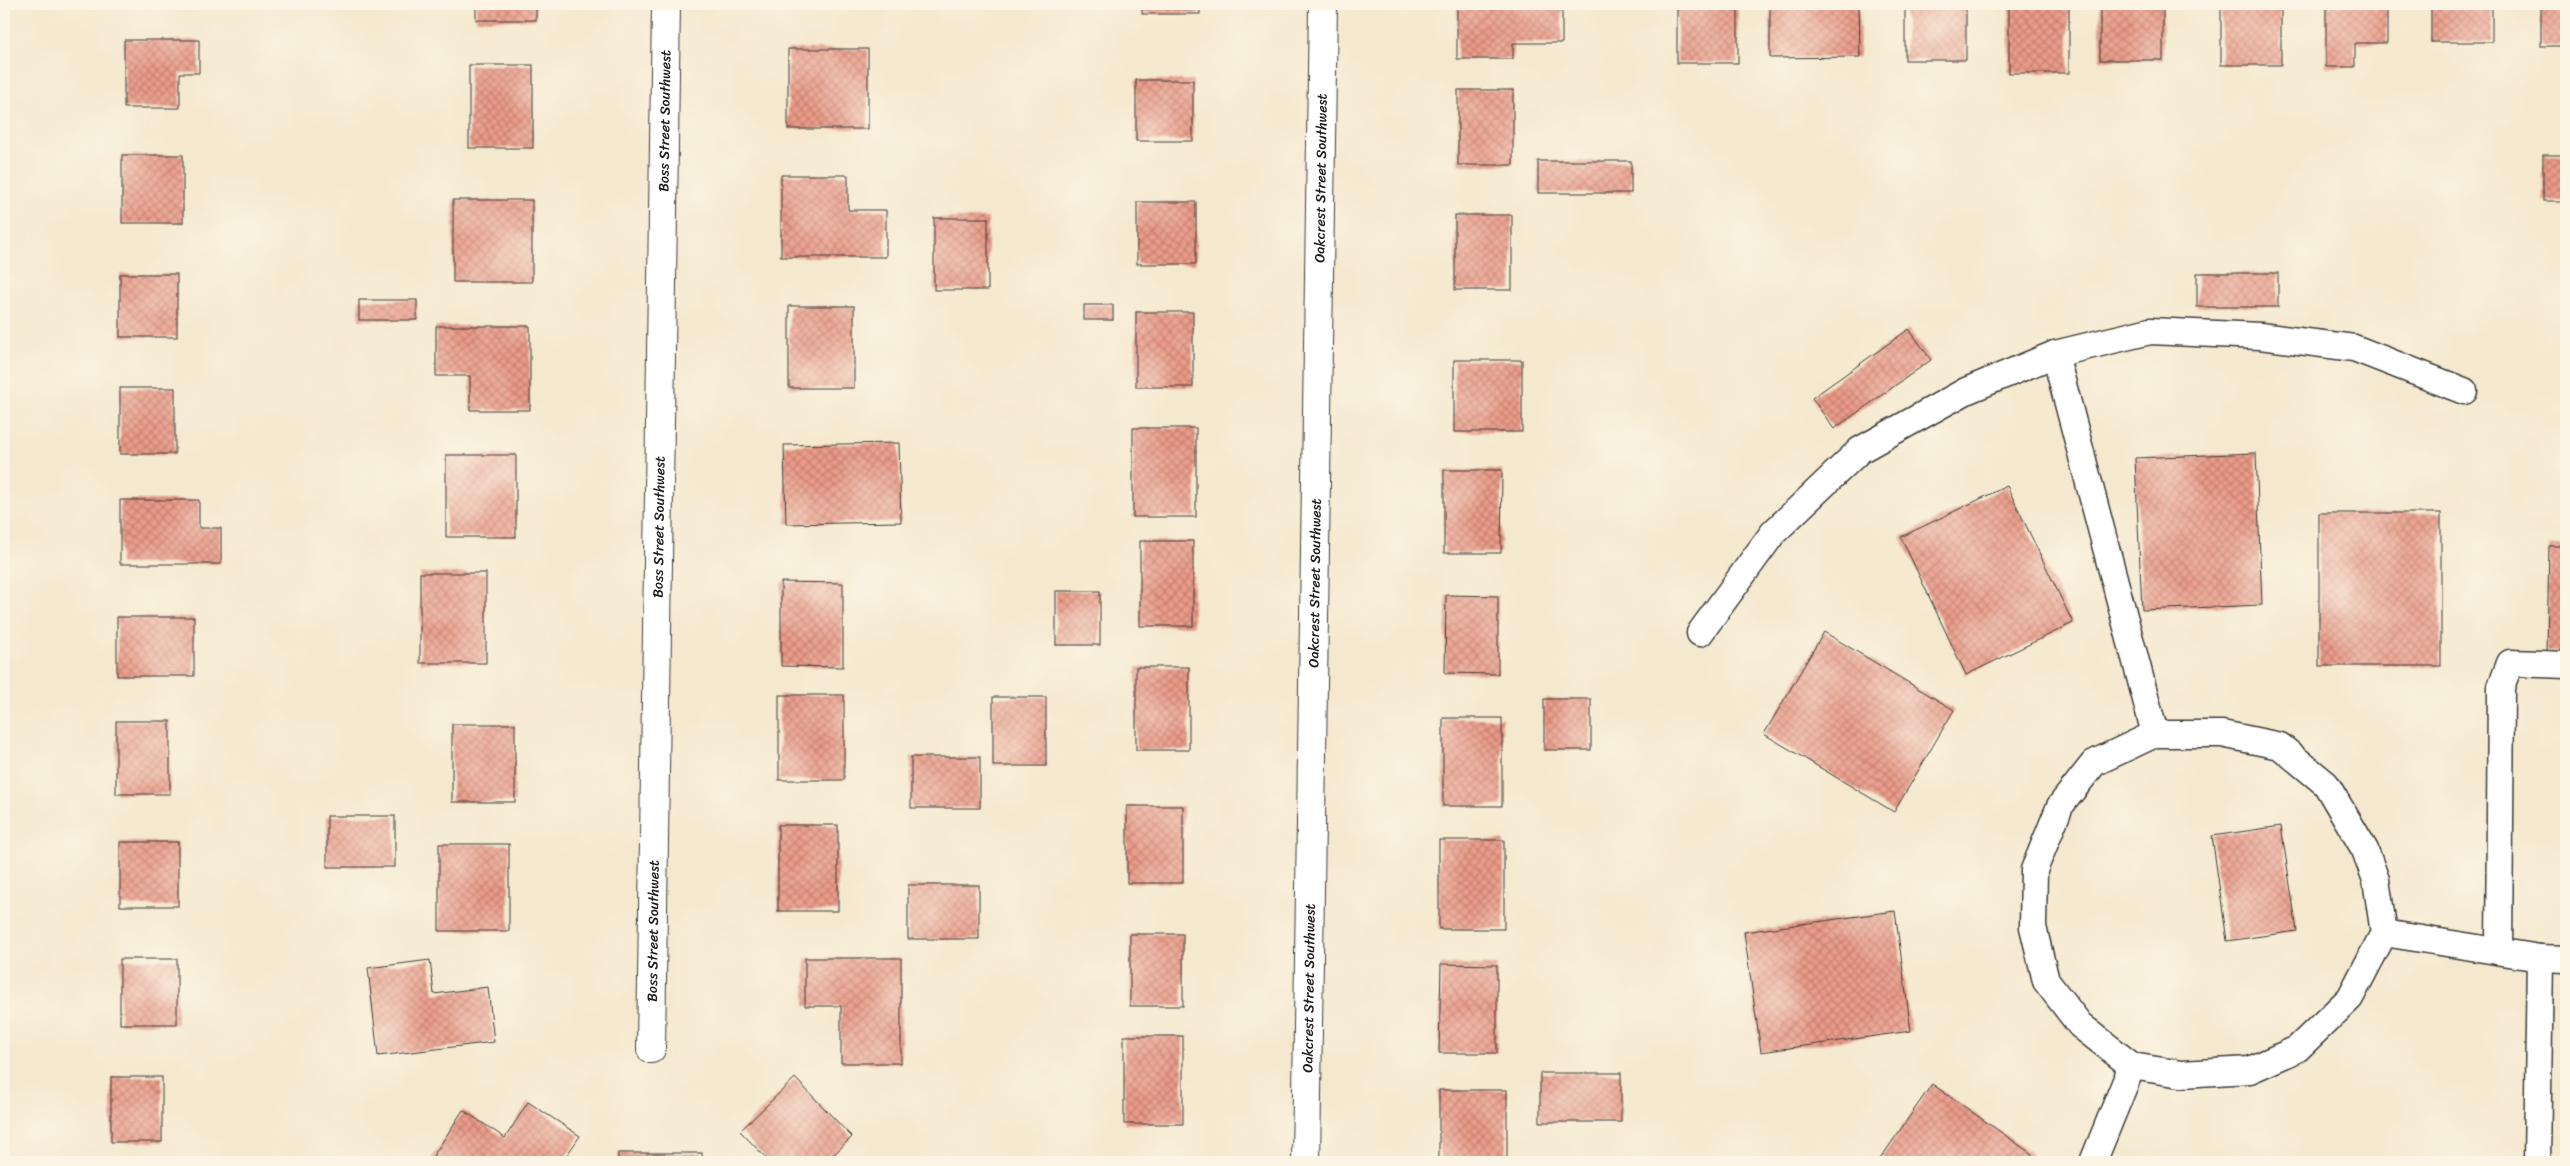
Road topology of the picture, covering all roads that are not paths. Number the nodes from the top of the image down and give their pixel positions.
1 (666, 4) edge
2 (1322, 4) edge
3 (2054, 354) junction
4 (2464, 391) dead end
5 (1700, 633) dead end
6 (2566, 665) edge
7 (2155, 734) junction
8 (2384, 933) junction
9 (2499, 952) junction
10 (2540, 958) junction
11 (2566, 960) edge
12 (651, 1050) dead end
13 (2132, 1066) junction
14 (1306, 1162) edge
15 (2093, 1162) edge
16 (2537, 1162) edge

1 - 12 street, Boss Street Southwest
2 - 14 street, Oakcrest Street Southwest
3 - 4 lane
3 - 5 lane
3 - 7 lane
6 - 9 lane
7 - 8 lane
7 - 13 lane
8 - 9 lane
8 - 13 lane
9 - 10 lane
10 - 11 lane
10 - 16 lane
13 - 15 lane

